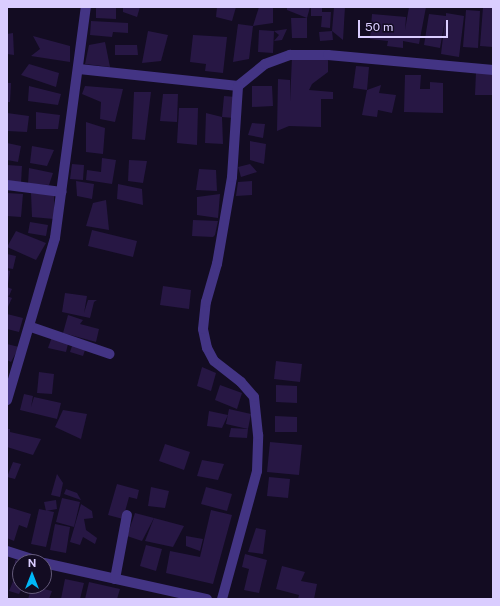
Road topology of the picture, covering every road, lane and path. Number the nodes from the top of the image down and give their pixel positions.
1 (86, 7) edge
2 (79, 69) junction
3 (493, 70) edge
4 (238, 86) junction
5 (7, 185) edge
6 (62, 192) junction
7 (31, 327) junction
8 (110, 354) dead end
9 (12, 373) edge
10 (7, 400) edge
11 (127, 515) dead end
12 (52, 565) edge
13 (114, 579) junction
14 (207, 599) edge
15 (222, 599) edge

1 - 2 street
2 - 4 street
2 - 6 street
3 - 4 street
4 - 15 street
5 - 6 street
6 - 7 street
7 - 8 street
7 - 9 street
9 - 10 street
11 - 13 street
12 - 13 street
13 - 14 street

